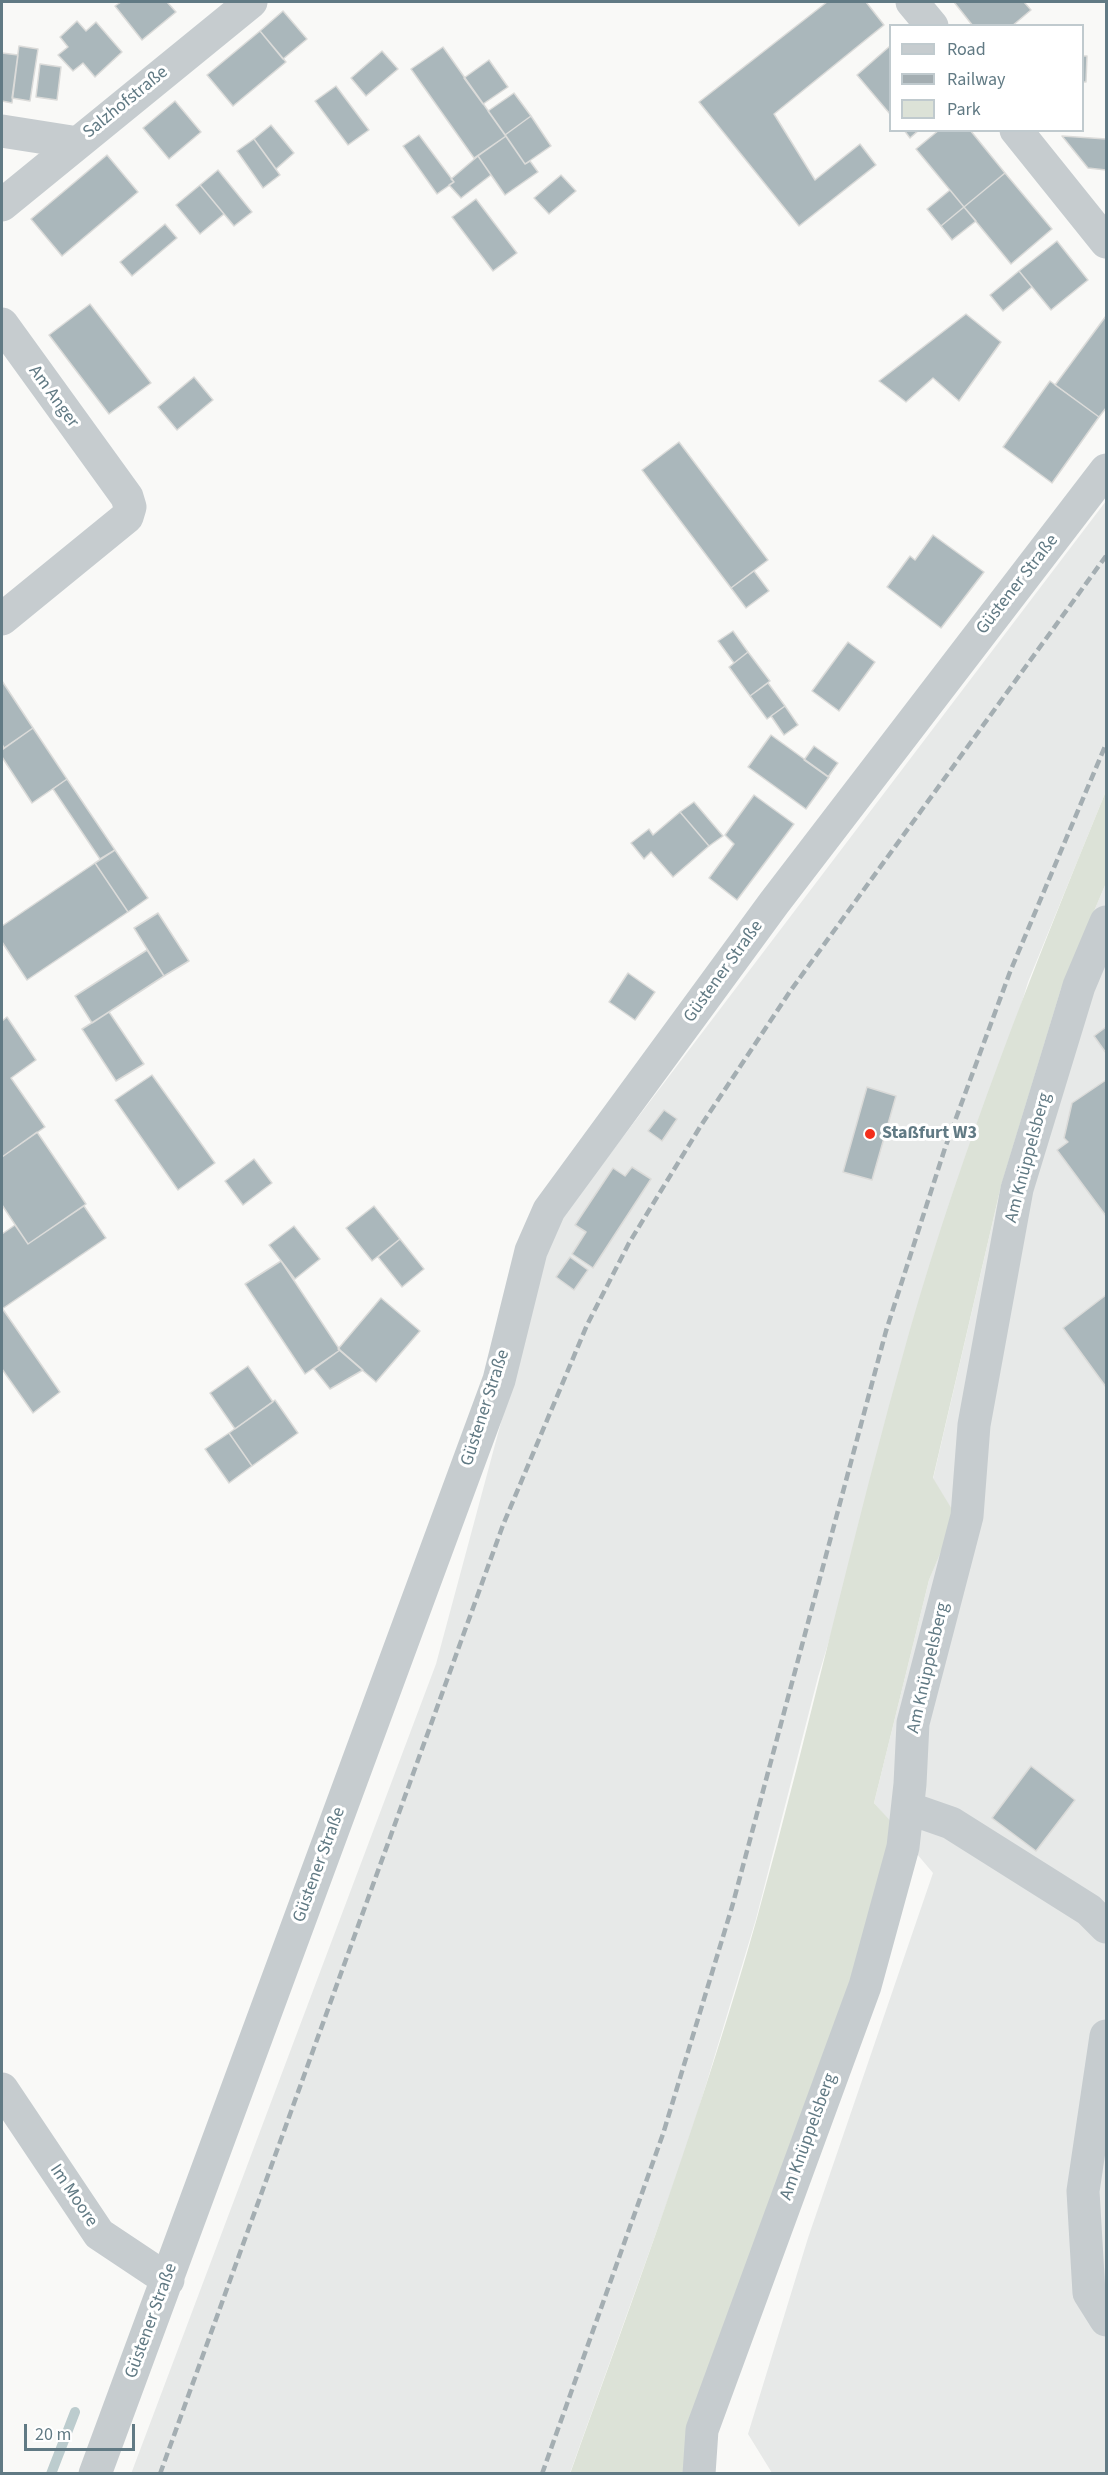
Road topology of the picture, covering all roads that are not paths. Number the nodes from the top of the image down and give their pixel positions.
1 (251, 2) edge
2 (912, 2) edge
3 (930, 24) edge
4 (2, 131) edge
5 (1018, 132) edge
6 (78, 143) junction
7 (2, 205) edge
8 (1107, 242) edge
9 (2, 324) edge
10 (1107, 471) edge
11 (2, 619) edge
12 (1107, 922) edge
13 (908, 1808) junction
14 (1107, 1927) edge
15 (1107, 2036) edge
16 (2, 2089) edge
17 (168, 2280) junction
18 (1107, 2320) edge
19 (95, 2474) edge
20 (699, 2474) edge

1 - 6 street, Salzhofstraße
2 - 3 street
4 - 6 street
5 - 8 street
6 - 7 street, Salzhofstraße
9 - 11 street, Am Anger
10 - 17 street, Güstener Straße
12 - 13 street, Am Knüppelsberg
13 - 14 street
13 - 20 street, Am Knüppelsberg
15 - 18 street
16 - 17 street, Im Moore
17 - 19 street, Güstener Straße

